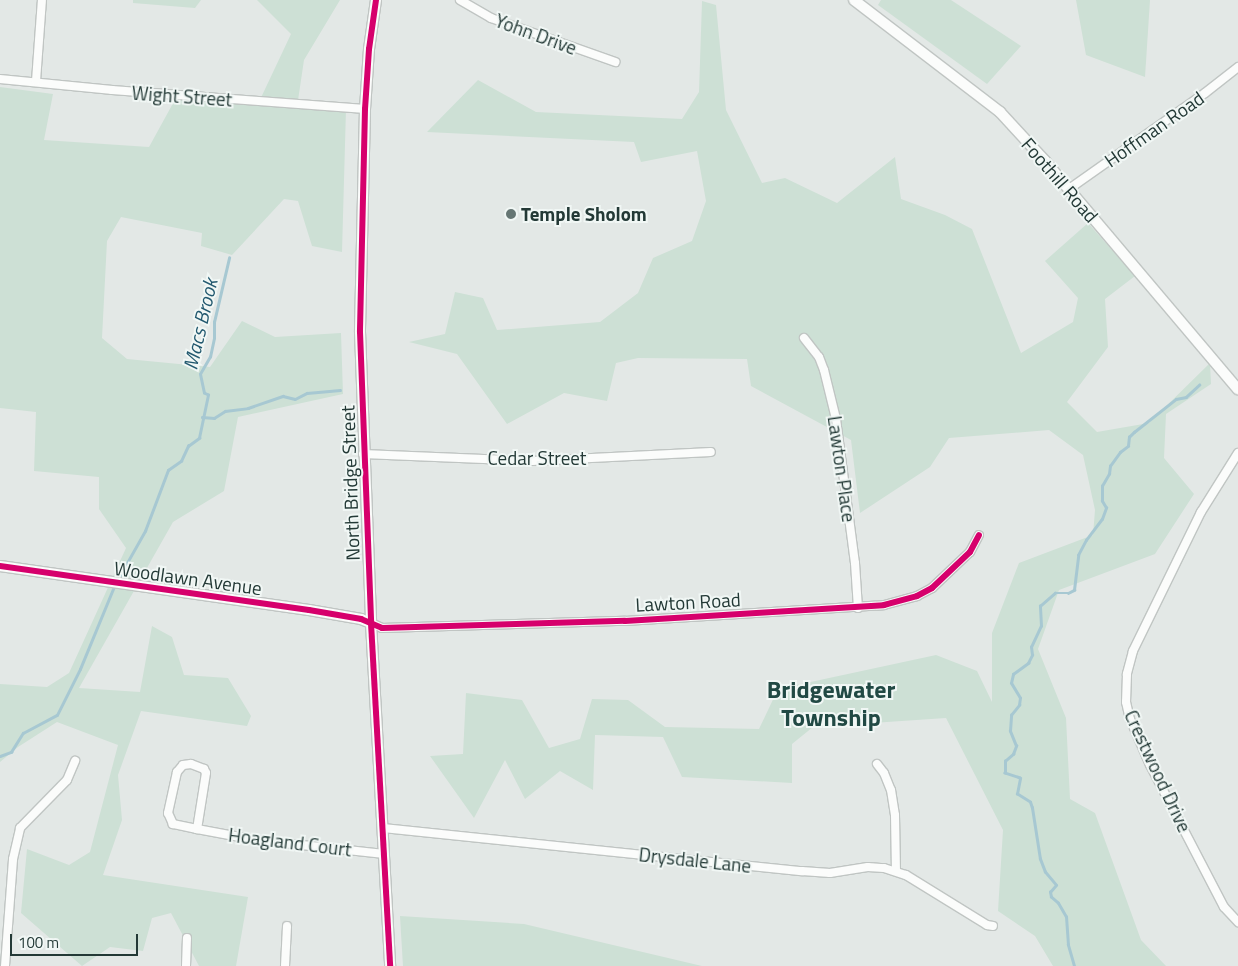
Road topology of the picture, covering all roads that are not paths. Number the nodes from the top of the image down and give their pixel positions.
1 (42, 0) edge
2 (376, 0) edge
3 (460, 0) edge
4 (854, 0) edge
5 (867, 5) edge
6 (615, 62) dead end
7 (1238, 67) edge
8 (0, 79) edge
9 (36, 81) junction
10 (365, 109) junction
11 (1069, 189) junction
12 (804, 338) dead end
13 (1238, 389) edge
14 (712, 452) dead end
15 (1238, 453) edge
16 (363, 454) junction
17 (979, 535) dead end
18 (0, 566) edge
19 (858, 608) junction
20 (371, 623) junction
21 (75, 760) dead end
22 (878, 764) dead end
23 (382, 828) junction
24 (197, 829) junction
25 (384, 854) junction
26 (896, 871) junction
27 (1238, 922) edge
28 (287, 926) dead end
29 (993, 926) dead end
30 (187, 938) dead end
31 (5, 966) edge
32 (186, 966) edge
33 (285, 966) edge
34 (390, 966) edge

1 - 9 street
2 - 10 street, North Bridge Street
3 - 6 street, Yohn Drive
4 - 5 street, Foothill Road
5 - 11 street, Foothill Road
7 - 11 street, Hoffman Road
8 - 9 street, Wight Street
9 - 10 street, Wight Street
10 - 16 street, North Bridge Street
11 - 13 street, Foothill Road
12 - 19 street, Lawton Place
14 - 16 street, Cedar Street
15 - 27 street, Crestwood Drive
16 - 20 street, North Bridge Street
17 - 19 street, Lawton Road
18 - 20 street, Woodlawn Avenue
19 - 20 street, Lawton Road
20 - 23 street, North Bridge Street
21 - 31 street
22 - 26 street
23 - 25 street, North Bridge Street
23 - 26 street, Drysdale Lane
24 - 24 street, Hoagland Court
24 - 25 street, Hoagland Court
25 - 34 street, North Bridge Street
26 - 29 street, Drysdale Lane
28 - 33 street
30 - 32 street

